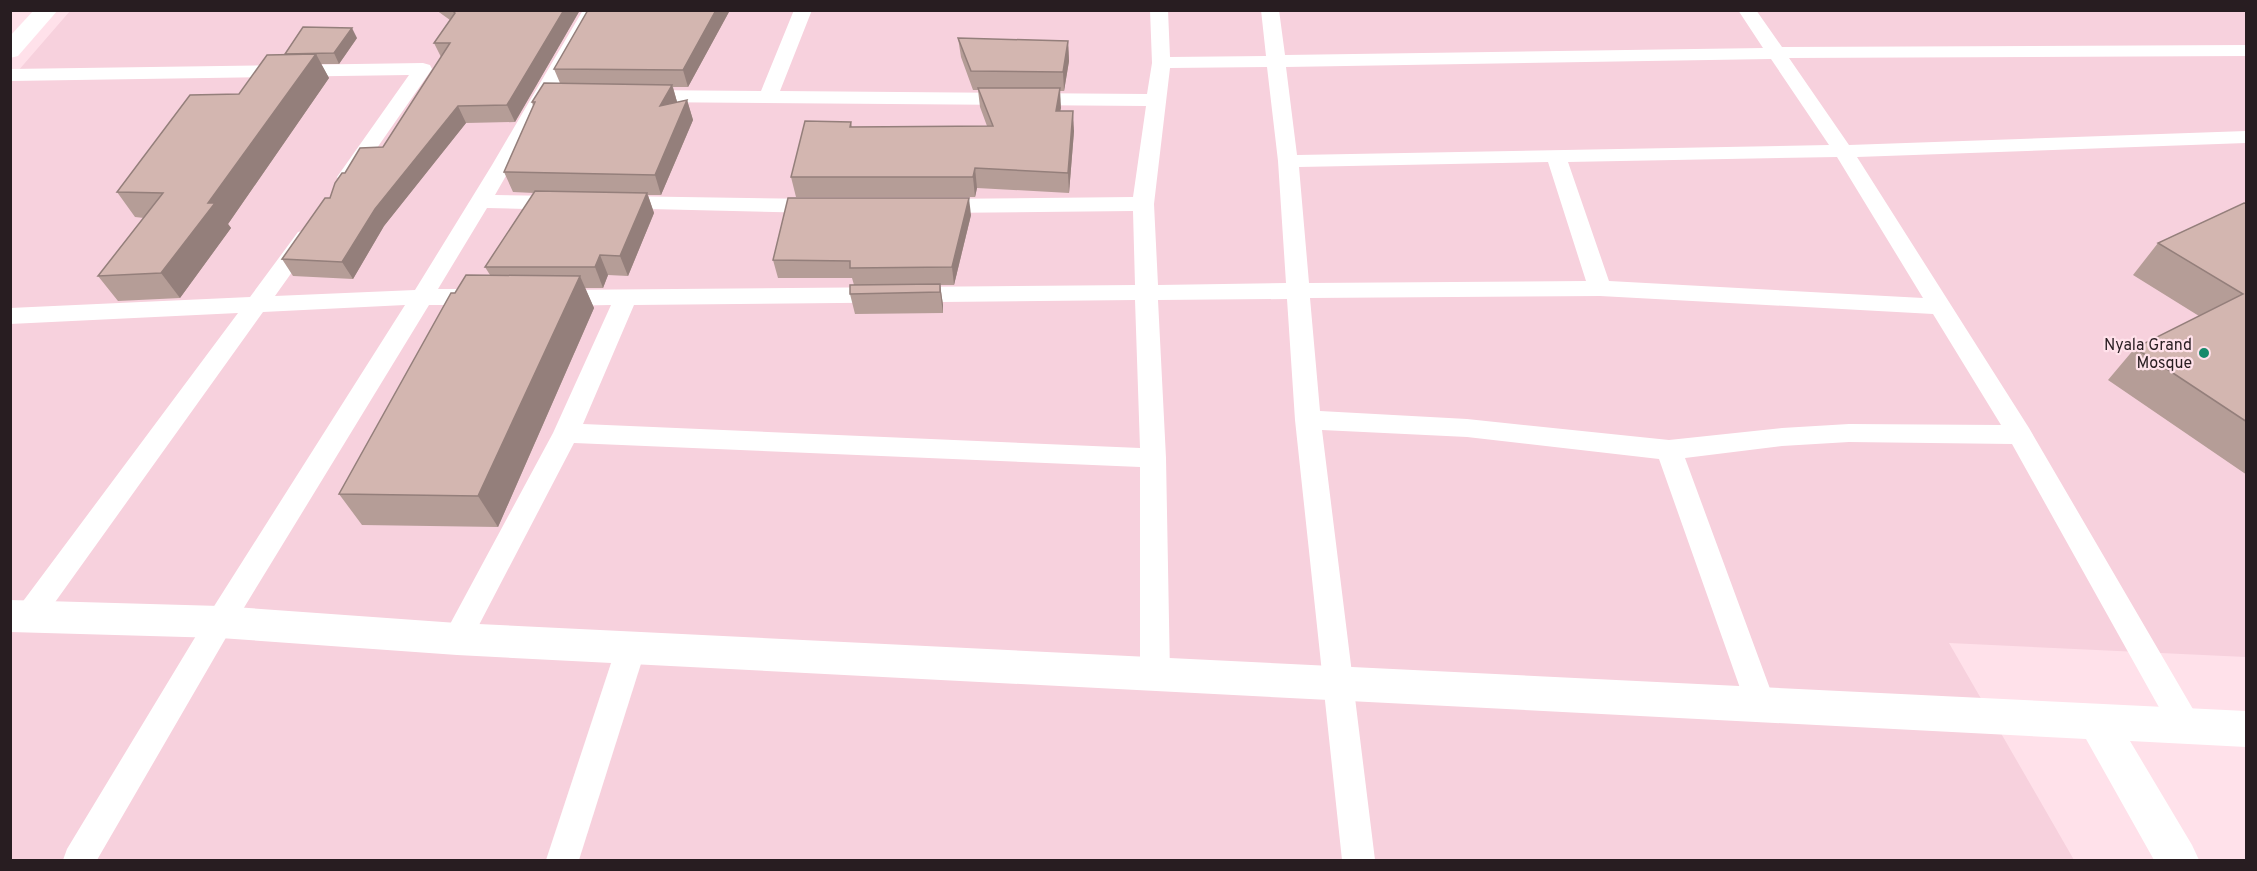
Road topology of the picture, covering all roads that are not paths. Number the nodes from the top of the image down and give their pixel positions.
1 (47, 10) edge
2 (592, 10) edge
3 (803, 10) edge
4 (1159, 10) edge
5 (1270, 10) edge
6 (1747, 10) edge
7 (2247, 50) edge
8 (10, 51) edge
9 (1775, 53) junction
10 (1278, 60) junction
11 (1161, 63) junction
12 (10, 75) edge
13 (545, 94) junction
14 (568, 94) edge
15 (627, 95) edge
16 (768, 98) junction
17 (1156, 100) junction
18 (2247, 137) edge
19 (1843, 151) junction
20 (1557, 157) junction
21 (1288, 161) junction
22 (337, 192) edge
23 (480, 201) junction
24 (576, 203) edge
25 (600, 203) edge
26 (1143, 204) junction
27 (921, 206) edge
28 (838, 207) edge
29 (317, 221) edge
30 (1600, 288) junction
31 (1298, 291) junction
32 (1146, 292) junction
33 (422, 297) junction
34 (502, 297) edge
35 (536, 297) edge
36 (626, 298) junction
37 (258, 306) junction
38 (1941, 307) junction
39 (10, 316) edge
40 (1308, 420) junction
41 (566, 433) junction
42 (2020, 435) junction
43 (1669, 450) junction
44 (1153, 458) junction
45 (19, 617) edge
46 (220, 622) junction
47 (457, 639) junction
48 (631, 648) junction
49 (1155, 675) junction
50 (1339, 684) junction
51 (1761, 705) junction
52 (2098, 723) junction
53 (2186, 726) junction
54 (2247, 729) edge
55 (79, 861) edge
56 (562, 861) edge
57 (1358, 861) edge
58 (2176, 861) edge

1 - 8 main road
2 - 13 lane
3 - 16 lane
4 - 11 lane
5 - 10 lane
6 - 9 lane
7 - 9 lane
9 - 10 lane
9 - 19 lane
10 - 11 lane
10 - 21 lane
11 - 17 lane
12 - 22 lane
13 - 14 lane
13 - 23 lane
15 - 16 lane
16 - 17 lane
17 - 26 lane
18 - 19 lane
19 - 20 lane
19 - 38 lane
20 - 21 lane
20 - 30 lane
21 - 31 lane
23 - 24 lane
23 - 33 lane
25 - 28 lane
26 - 27 lane
26 - 32 lane
29 - 37 lane
30 - 31 lane
30 - 38 lane
31 - 32 lane
31 - 40 lane
32 - 36 lane
32 - 44 lane
33 - 34 lane
33 - 37 lane
33 - 46 lane
35 - 36 lane
36 - 41 lane
37 - 39 lane
37 - 45 lane
38 - 42 lane
40 - 43 lane
40 - 50 lane
41 - 44 lane
41 - 47 lane
42 - 43 lane
42 - 53 lane
43 - 51 lane
44 - 49 lane
45 - 46 main road
46 - 47 main road
46 - 55 lane
47 - 48 main road
48 - 49 main road
48 - 56 lane
49 - 50 main road
50 - 51 main road
50 - 57 lane
51 - 52 main road
52 - 53 main road
52 - 58 main road
53 - 54 main road

